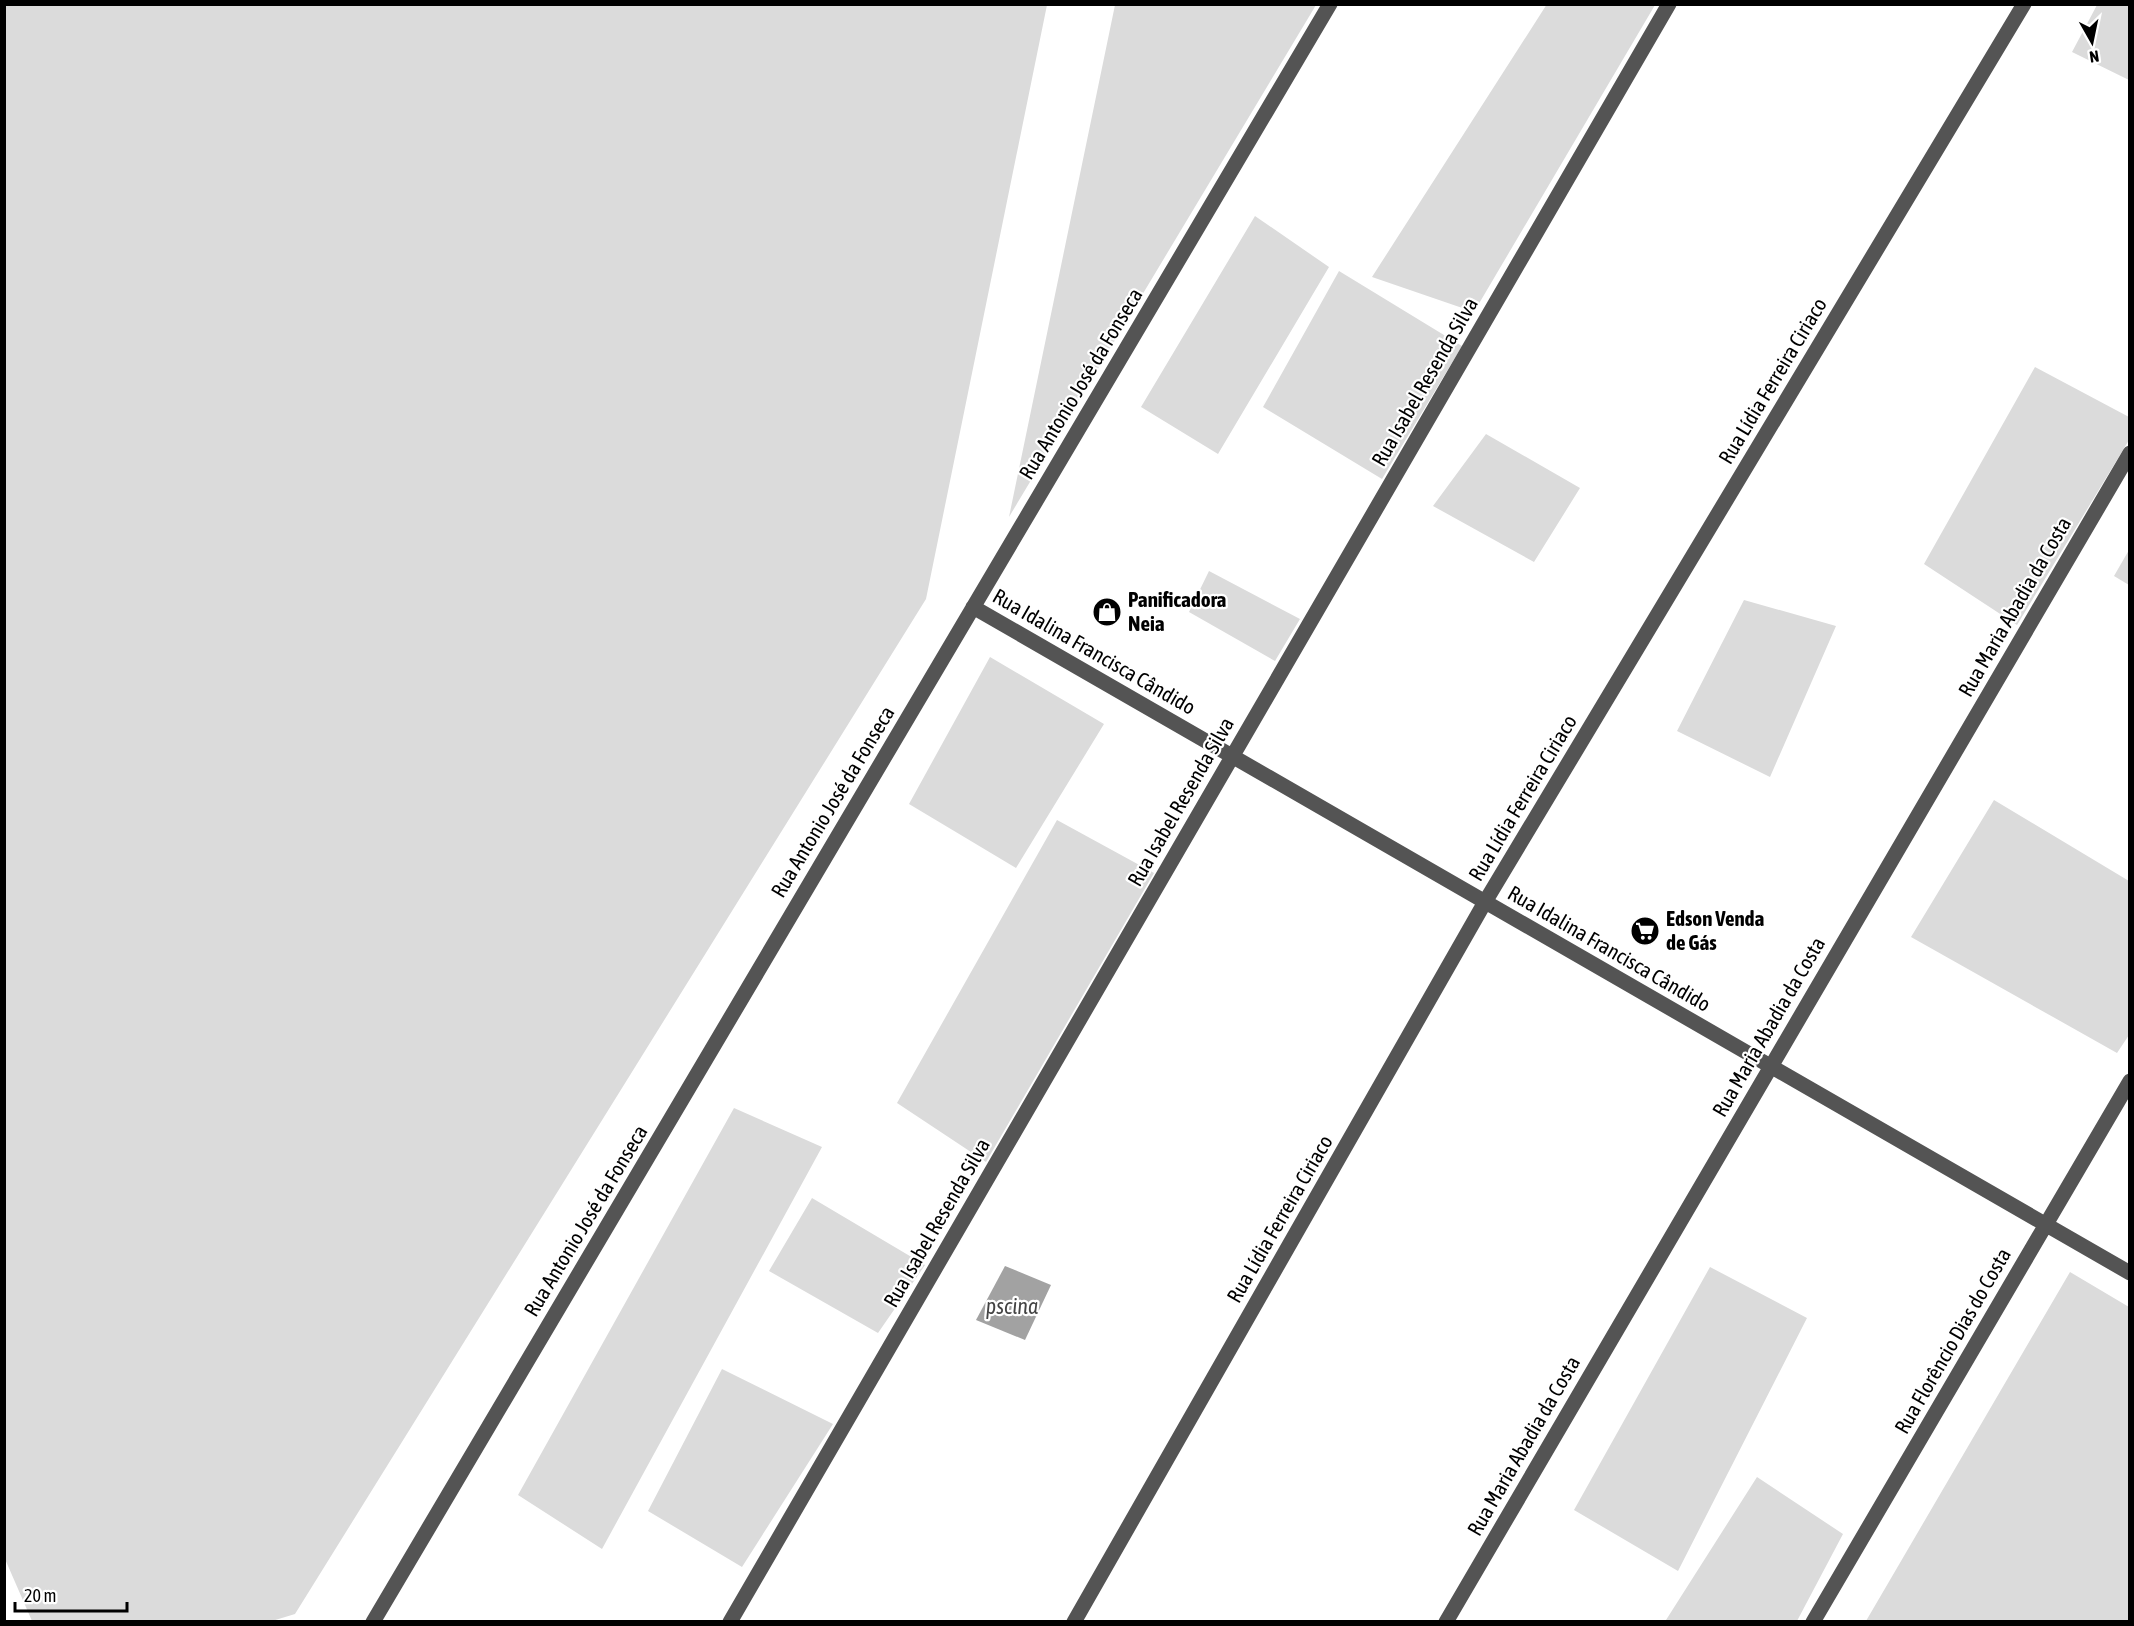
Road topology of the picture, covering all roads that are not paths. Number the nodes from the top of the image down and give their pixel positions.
1 (1330, 4) edge
2 (1669, 4) edge
3 (2024, 4) edge
4 (2130, 453) edge
5 (973, 607) junction
6 (1233, 756) junction
7 (1485, 902) junction
8 (1770, 1066) junction
9 (2130, 1081) edge
10 (2046, 1225) junction
11 (2130, 1273) edge
12 (373, 1622) edge
13 (730, 1622) edge
14 (1074, 1622) edge
15 (1446, 1622) edge
16 (1813, 1622) edge

1 - 5 street, Rua Antonio José da Fonseca
2 - 6 street, Rua Isabel Resenda Silva
3 - 7 street, Rua Lídia Ferreira Ciriaco
4 - 8 street, Rua Maria Abadia da Costa
5 - 6 street, Rua Idalina Francisca Cândido
5 - 12 street, Rua Antonio José da Fonseca
6 - 7 street, Rua Idalina Francisca Cândido
6 - 13 street, Rua Isabel Resenda Silva
7 - 8 street, Rua Idalina Francisca Cândido
7 - 14 street, Rua Lídia Ferreira Ciriaco
8 - 10 street, Rua Idalina Francisca Cândido
8 - 15 street, Rua Maria Abadia da Costa
9 - 10 street, Rua Florêncio Dias do Costa
10 - 11 street, Rua Idalina Francisca Cândido
10 - 16 street, Rua Florêncio Dias do Costa

